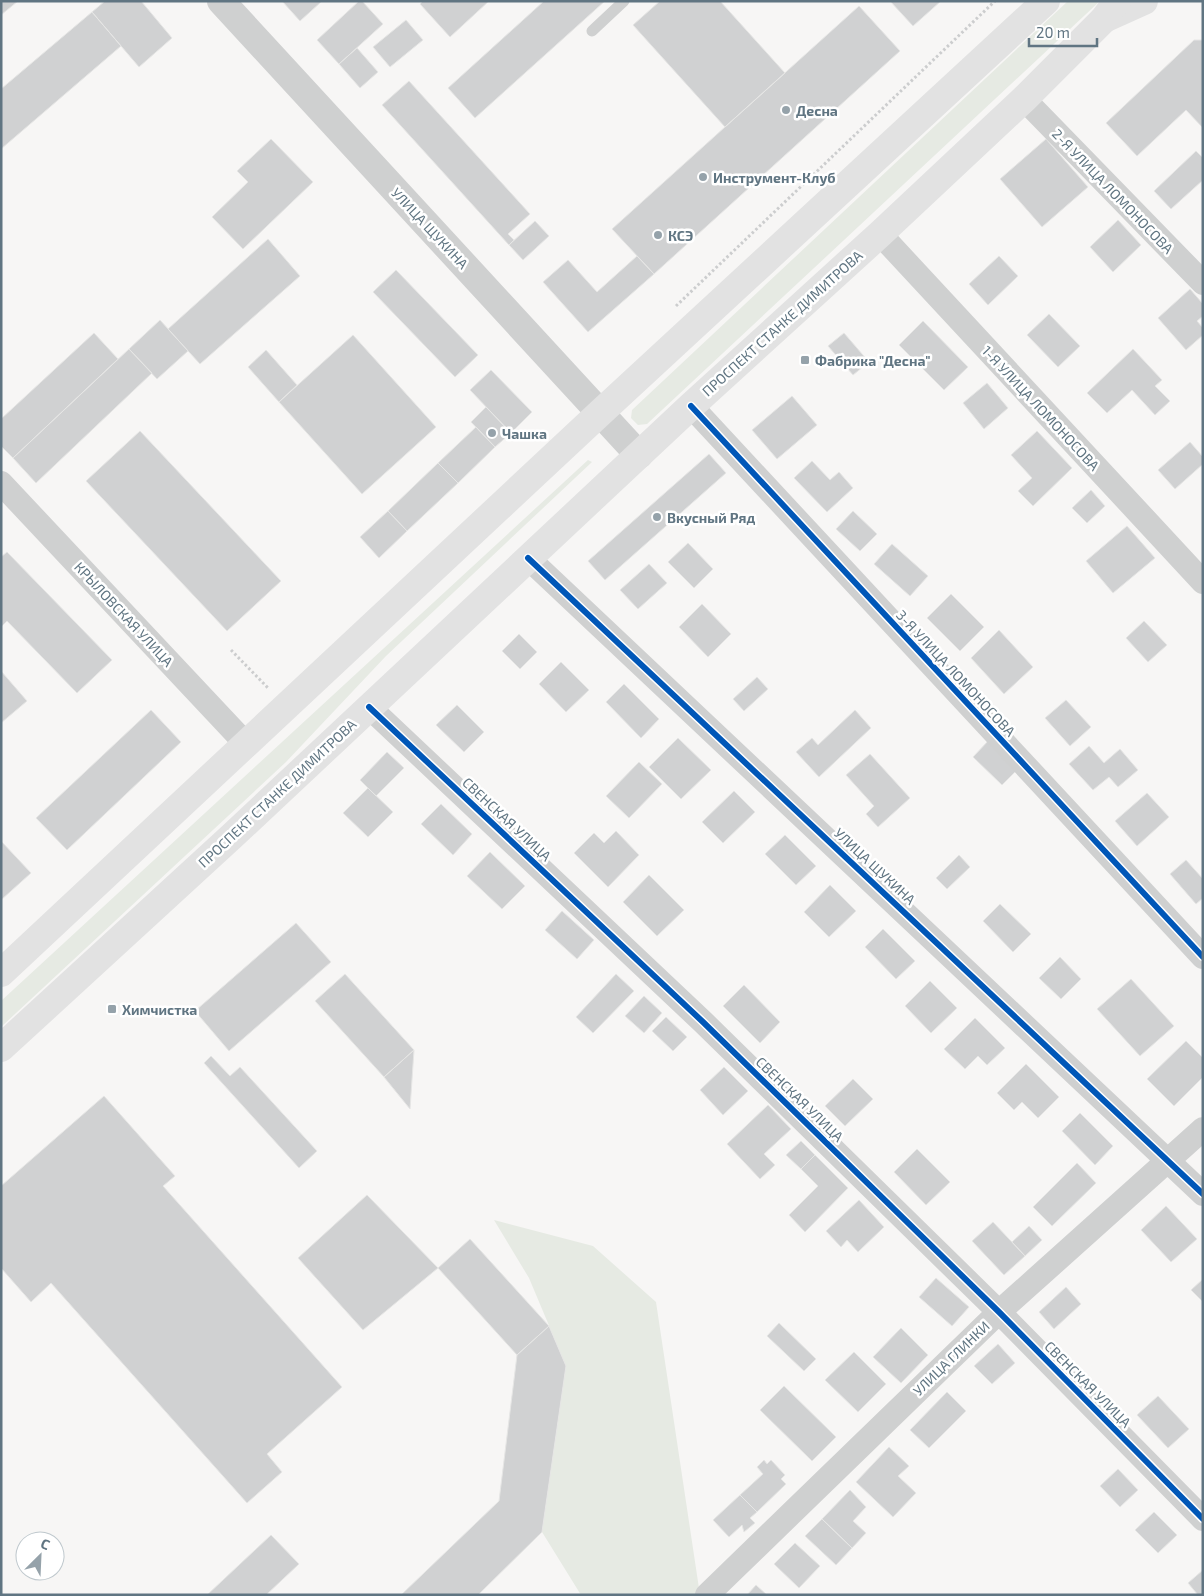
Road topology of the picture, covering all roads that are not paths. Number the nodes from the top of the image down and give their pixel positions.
1 (221, 1) edge
2 (624, 1) edge
3 (1046, 1) edge
4 (1144, 1) edge
5 (1110, 10) edge
6 (592, 31) dead end
7 (1024, 99) junction
8 (880, 234) junction
9 (1203, 283) edge
10 (692, 406) junction
11 (600, 413) junction
12 (639, 455) junction
13 (1, 483) edge
14 (528, 558) junction
15 (1203, 582) edge
16 (369, 707) junction
17 (247, 745) junction
18 (1203, 957) edge
19 (1, 973) edge
20 (1, 1048) edge
21 (1203, 1129) edge
22 (1170, 1160) junction
23 (1203, 1194) edge
24 (999, 1312) junction
25 (1203, 1519) edge
26 (707, 1595) edge

1 - 11 street, УЛИЦА ЩУКИНА
2 - 6 lane
3 - 11 main road
4 - 5 main road, ПРОСПЕКТ СТАНКЕ ДИМИТРОВА
5 - 7 main road, ПРОСПЕКТ СТАНКЕ ДИМИТРОВА
7 - 8 main road, ПРОСПЕКТ СТАНКЕ ДИМИТРОВА
7 - 9 street, 2-Я УЛИЦА ЛОМОНОСОВА
8 - 10 main road, ПРОСПЕКТ СТАНКЕ ДИМИТРОВА
8 - 15 street, 1-Я УЛИЦА ЛОМОНОСОВА
10 - 12 main road, ПРОСПЕКТ СТАНКЕ ДИМИТРОВА
10 - 18 street, 3-Я УЛИЦА ЛОМОНОСОВА
11 - 12 street, УЛИЦА ЩУКИНА
11 - 17 main road
12 - 14 main road, ПРОСПЕКТ СТАНКЕ ДИМИТРОВА
13 - 17 street, КРЫЛОВСКАЯ УЛИЦА
14 - 16 main road, ПРОСПЕКТ СТАНКЕ ДИМИТРОВА
14 - 22 street, УЛИЦА ЩУКИНА
16 - 20 main road, ПРОСПЕКТ СТАНКЕ ДИМИТРОВА
16 - 24 street, СВЕНСКАЯ УЛИЦА
17 - 19 main road
21 - 22 street, УЛИЦА ГЛИНКИ
22 - 23 street, УЛИЦА ЩУКИНА
22 - 24 street, УЛИЦА ГЛИНКИ
24 - 25 street, СВЕНСКАЯ УЛИЦА
24 - 26 street, УЛИЦА ГЛИНКИ

